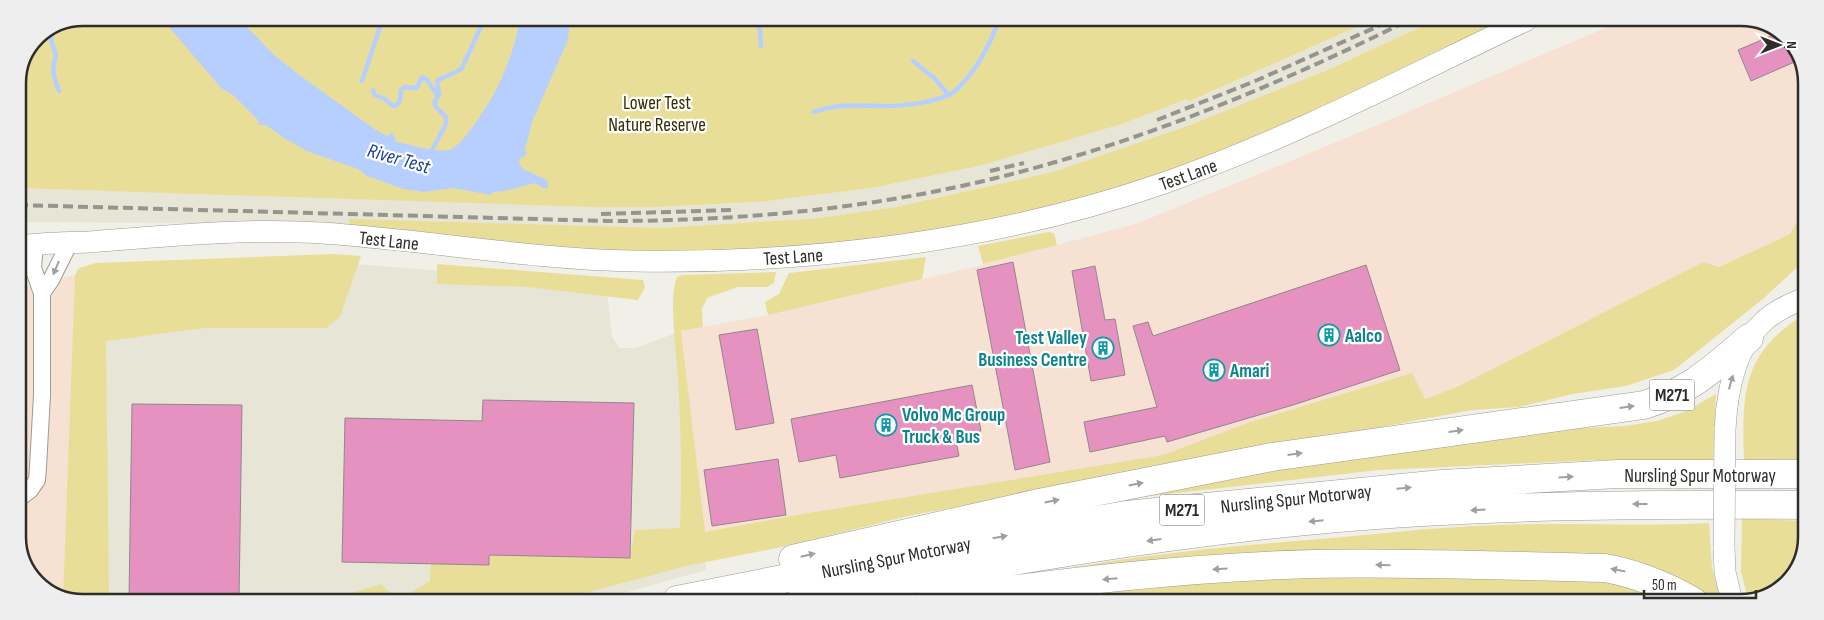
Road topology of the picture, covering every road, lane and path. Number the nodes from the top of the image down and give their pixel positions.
1 (1514, 26) edge
2 (70, 242) junction
3 (26, 245) edge
4 (1798, 290) edge
5 (42, 293) junction
6 (1798, 301) edge
7 (1780, 309) junction
8 (1749, 338) junction
9 (1798, 474) edge
10 (26, 493) edge
11 (1798, 505) edge
12 (679, 594) edge
13 (707, 594) edge
14 (835, 594) edge
15 (979, 594) edge
16 (1680, 594) edge
17 (1730, 594) edge

1 - 2 street, Test Lane
2 - 3 street, Test Lane
2 -> 5 street
3 - 5 street
4 - 7 street
5 - 10 street
6 - 7 street
7 - 8 street
12 -> 8 highway, M271
17 -> 8 street, bridge
13 -> 9 highway, Nursling Spur Motorway / M271
11 -> 14 highway, Nursling Spur Motorway / M271
16 -> 15 highway

